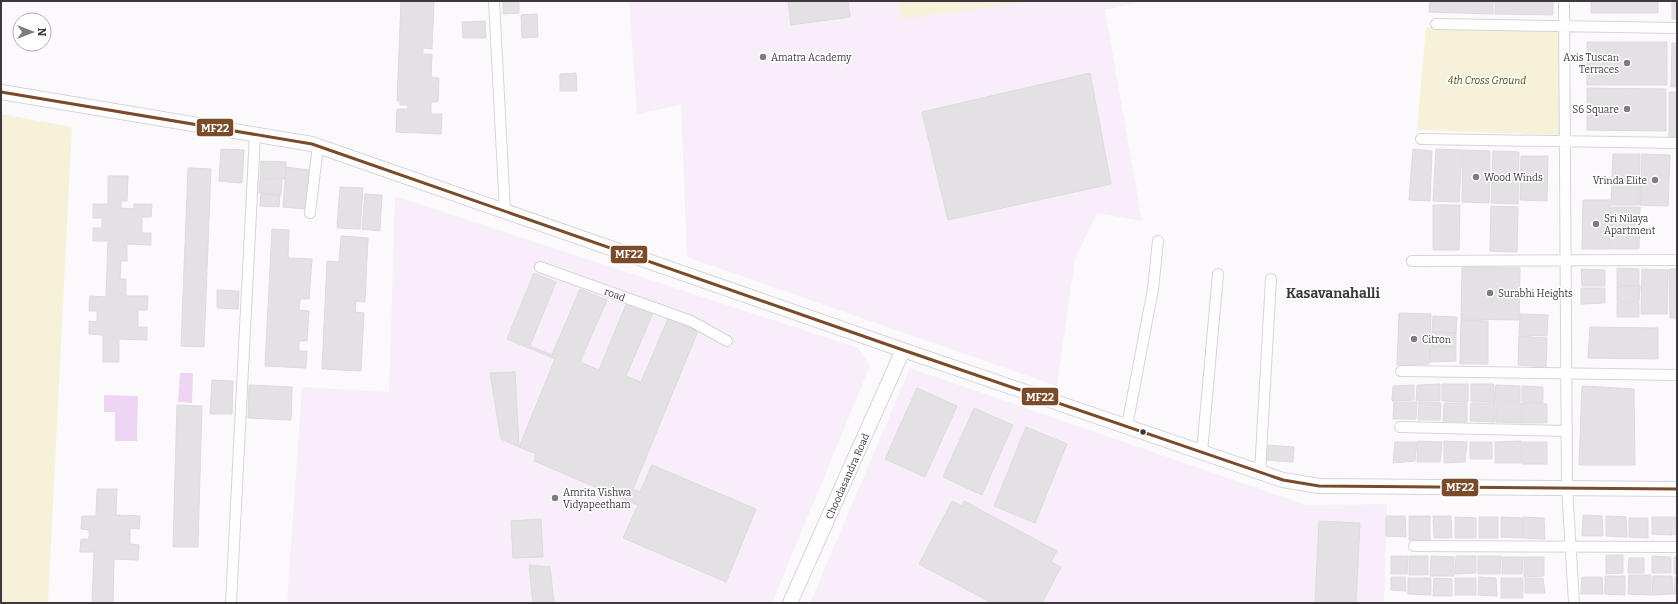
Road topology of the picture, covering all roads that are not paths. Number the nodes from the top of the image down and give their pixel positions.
1 (494, 1) edge
2 (1564, 1) edge
3 (1436, 24) dead end
4 (1564, 26) junction
5 (1677, 28) edge
6 (1, 92) edge
7 (255, 134) junction
8 (1421, 139) dead end
9 (1565, 141) junction
10 (1677, 143) edge
11 (318, 146) junction
12 (505, 211) junction
13 (310, 214) dead end
14 (1158, 241) dead end
15 (1566, 260) junction
16 (1677, 260) edge
17 (1412, 261) dead end
18 (540, 267) dead end
19 (1218, 274) dead end
20 (1271, 278) dead end
21 (727, 341) dead end
22 (903, 350) junction
23 (1401, 372) dead end
24 (1566, 374) junction
25 (1677, 375) edge
26 (1127, 426) junction
27 (1400, 428) dead end
28 (1567, 431) junction
29 (1202, 452) junction
30 (1260, 472) junction
31 (1567, 487) junction
32 (1677, 489) edge
33 (1414, 546) dead end
34 (1571, 547) junction
35 (1677, 547) edge
36 (231, 603) edge
37 (790, 603) edge
38 (1574, 603) edge

1 - 12 street
2 - 4 street
3 - 4 street
4 - 5 street
4 - 9 street
6 - 7 main road
7 - 11 main road
7 - 36 street
8 - 9 street
9 - 10 street
9 - 15 street
11 - 12 main road
11 - 13 street
12 - 22 main road
14 - 26 street
15 - 16 street
15 - 17 street
15 - 24 street
18 - 21 street, road
19 - 29 street
20 - 30 street
22 - 26 main road
22 - 37 main road, Choodasandra Road
23 - 24 street
24 - 25 street
24 - 28 street
26 - 29 main road
27 - 28 street
28 - 31 street
29 - 30 main road
30 - 31 main road
31 - 32 main road
31 - 34 street
33 - 34 street
34 - 35 street
34 - 38 street

